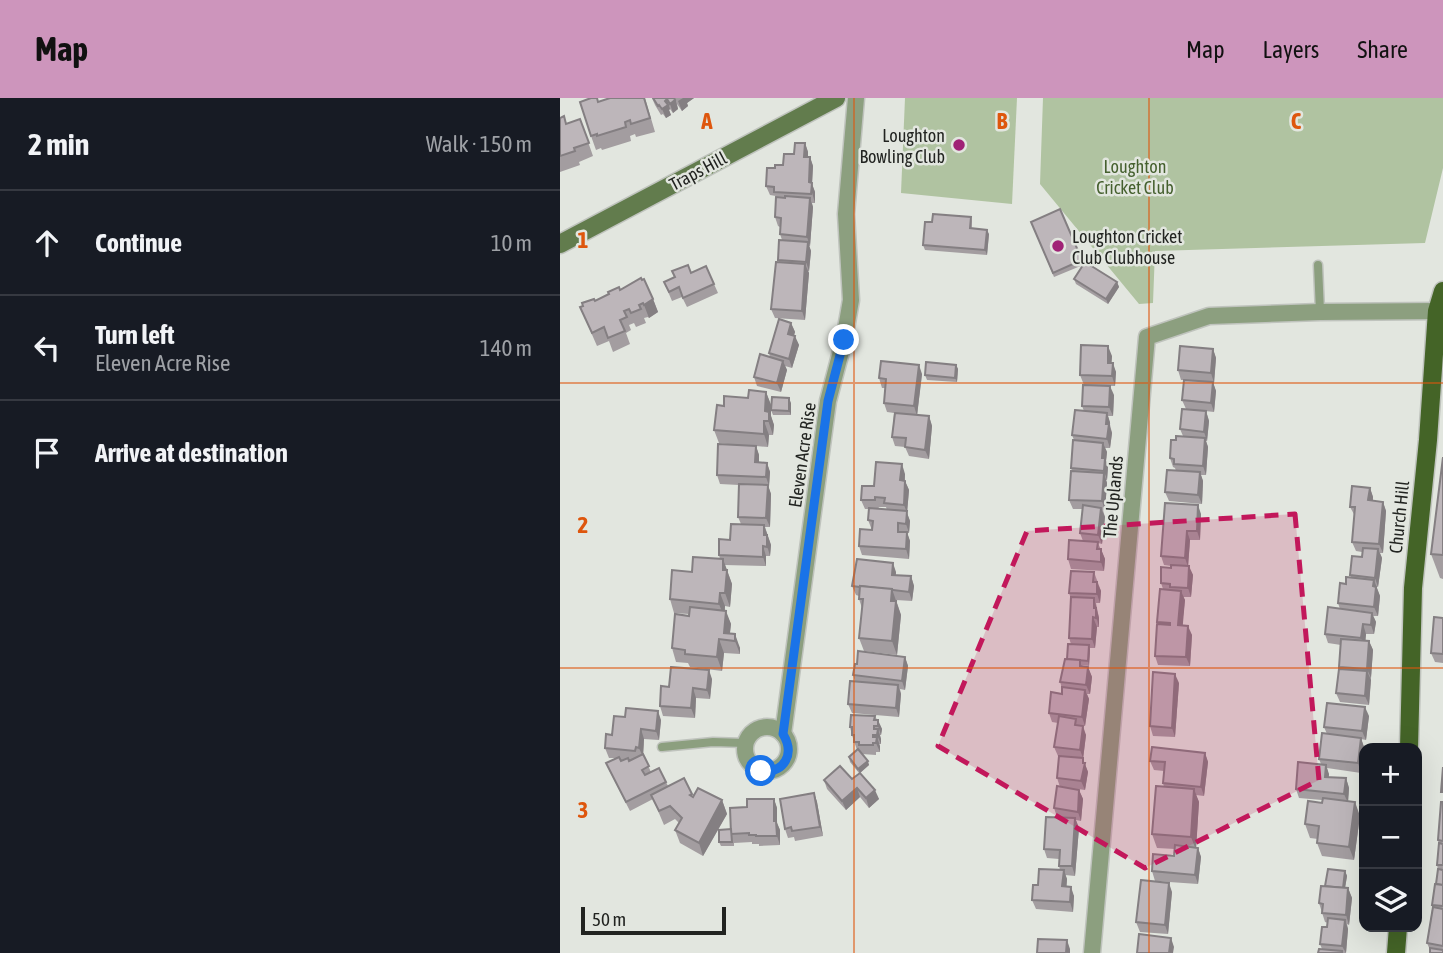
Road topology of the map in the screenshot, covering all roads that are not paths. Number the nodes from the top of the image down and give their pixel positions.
1 (836, 98) edge
2 (856, 98) edge
3 (560, 244) edge
4 (1318, 265) dead end
5 (1443, 291) edge
6 (1437, 311) junction
7 (1320, 312) junction
8 (783, 734) junction
9 (746, 743) junction
10 (1409, 743) edge
11 (662, 747) dead end
12 (1398, 932) edge
13 (1092, 953) edge
14 (1396, 953) edge

1 - 3 street, Traps Hill
2 - 8 street, Eleven Acre Rise
4 - 7 lane
5 - 6 main road, Church Hill
6 - 7 street, The Uplands
6 - 10 main road, Church Hill
7 - 13 street, The Uplands
8 - 9 street
8 - 9 street
9 - 11 lane
12 - 14 main road

